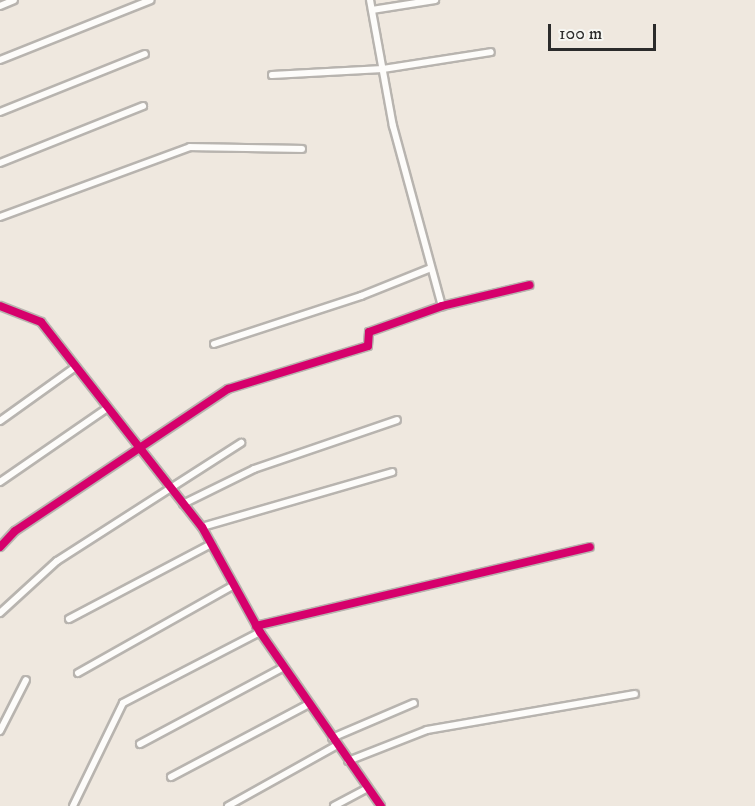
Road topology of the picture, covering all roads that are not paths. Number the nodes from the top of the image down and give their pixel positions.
1 (14, 0) edge
2 (150, 0) edge
3 (370, 0) edge
4 (435, 0) edge
5 (0, 6) edge
6 (372, 10) junction
7 (491, 52) dead end
8 (145, 54) dead end
9 (0, 60) edge
10 (383, 69) junction
11 (272, 75) dead end
12 (143, 106) dead end
13 (0, 112) edge
14 (302, 149) dead end
15 (0, 163) edge
16 (0, 217) edge
17 (432, 268) junction
18 (530, 285) dead end
19 (0, 306) edge
20 (442, 306) junction
21 (214, 344) dead end
22 (74, 368) junction
23 (106, 410) junction
24 (397, 420) dead end
25 (0, 421) edge
26 (241, 443) dead end
27 (138, 451) junction
28 (392, 472) dead end
29 (0, 482) edge
30 (169, 488) junction
31 (183, 504) junction
32 (202, 527) junction
33 (211, 544) junction
34 (0, 547) edge
35 (590, 547) dead end
36 (234, 585) junction
37 (0, 613) edge
38 (69, 619) dead end
39 (258, 629) junction
40 (284, 667) junction
41 (78, 673) dead end
42 (26, 680) dead end
43 (635, 694) dead end
44 (414, 703) dead end
45 (309, 704) junction
46 (0, 731) edge
47 (332, 738) junction
48 (140, 744) dead end
49 (337, 745) junction
50 (348, 760) junction
51 (171, 777) dead end
52 (368, 788) junction
53 (73, 806) edge
54 (228, 806) edge
55 (334, 806) edge
56 (381, 806) edge

1 - 5 street
2 - 9 street
3 - 6 street
4 - 6 street
6 - 10 street
7 - 10 street
8 - 13 street
10 - 11 street
10 - 17 street
12 - 15 street
14 - 16 street
17 - 20 street
17 - 21 street
18 - 20 street
19 - 22 street
20 - 27 street
22 - 23 street
22 - 25 street
23 - 27 street
23 - 29 street
24 - 31 street
26 - 30 street
27 - 30 street
27 - 34 street
28 - 32 street
30 - 31 street
30 - 37 street
31 - 32 street
32 - 33 street
33 - 36 street
33 - 38 street
35 - 39 street
36 - 39 street
36 - 41 street
39 - 40 street
39 - 53 street
40 - 45 street
40 - 48 street
42 - 46 street
43 - 50 street
44 - 47 street
45 - 47 street
45 - 51 street
47 - 49 street
49 - 50 street
49 - 54 street
50 - 52 street
52 - 55 street
52 - 56 street

